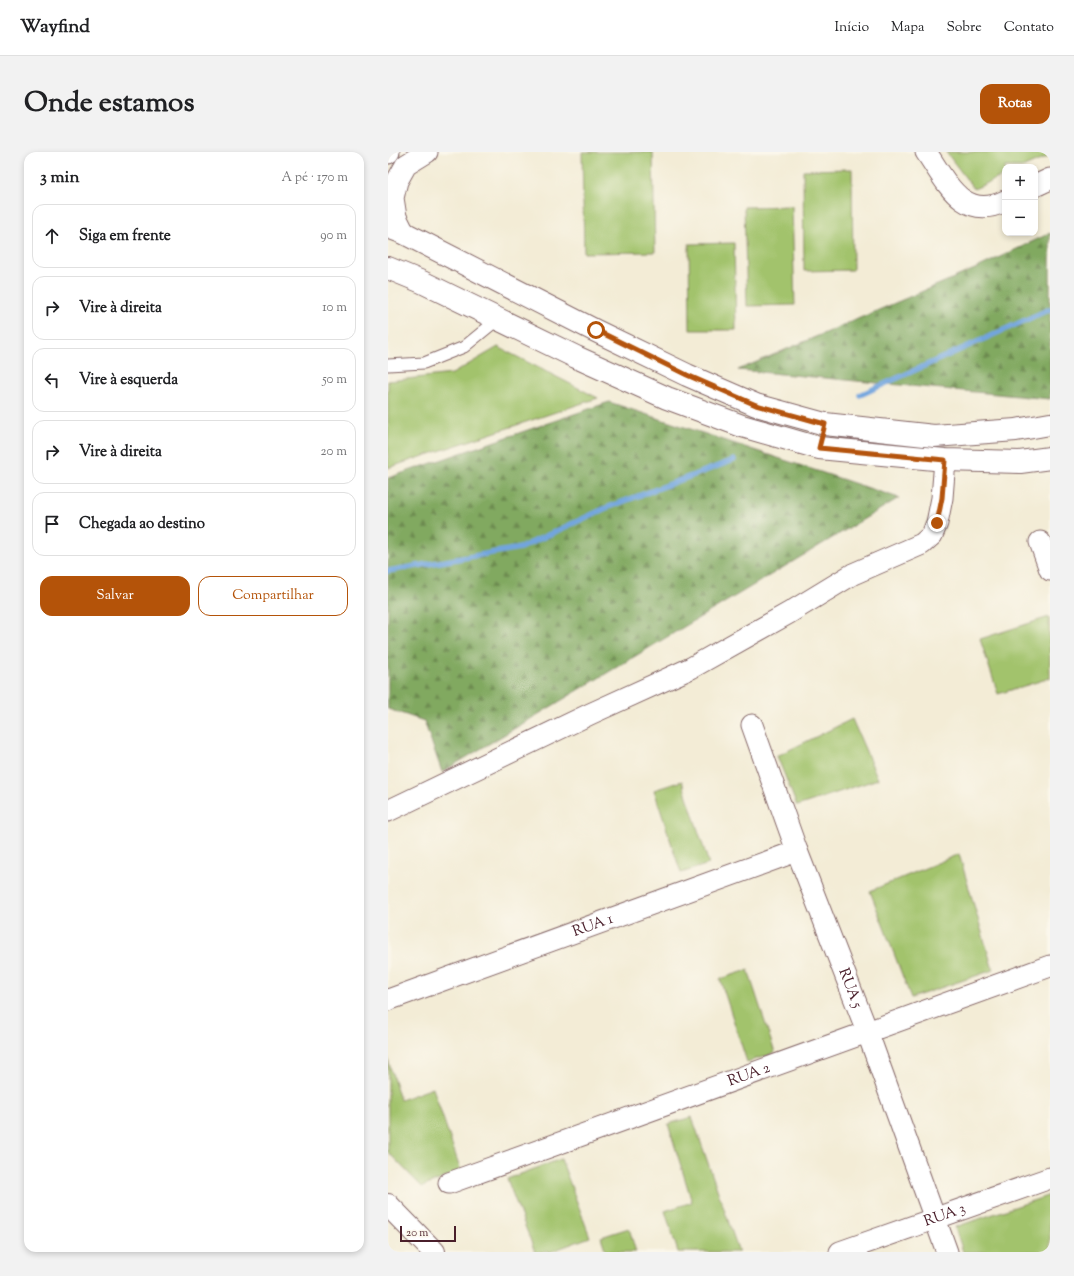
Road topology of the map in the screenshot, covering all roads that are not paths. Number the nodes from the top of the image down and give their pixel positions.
1 (427, 152) edge
2 (926, 152) edge
3 (1050, 179) edge
4 (1038, 185) edge
5 (1002, 202) edge
6 (396, 230) edge
7 (388, 268) edge
8 (518, 290) junction
9 (497, 320) junction
10 (388, 365) edge
11 (825, 424) junction
12 (1050, 424) edge
13 (819, 448) junction
14 (1050, 458) edge
15 (945, 460) junction
16 (1040, 542) dead end
17 (1050, 570) edge
18 (752, 725) dead end
19 (388, 811) edge
20 (797, 851) junction
21 (1050, 966) edge
22 (388, 1000) edge
23 (867, 1032) junction
24 (1050, 1178) edge
25 (449, 1183) dead end
26 (388, 1204) edge
27 (935, 1218) junction
28 (434, 1252) edge
29 (840, 1252) edge
30 (947, 1252) edge

1 - 6 street
2 - 5 street
3 - 4 street
6 - 8 street
7 - 9 street
8 - 9 street
8 - 11 street
9 - 10 lane
9 - 13 street
11 - 12 street
11 - 13 street
13 - 15 street
14 - 15 street
15 - 19 street
16 - 17 street
18 - 20 street, RUA 5
20 - 22 street, RUA 1
20 - 23 street, RUA 5
21 - 23 street, RUA 2
23 - 25 street, RUA 2
23 - 27 street, RUA 5
24 - 27 street, RUA 3
26 - 28 street
27 - 29 street, RUA 3
27 - 30 street, RUA 5

